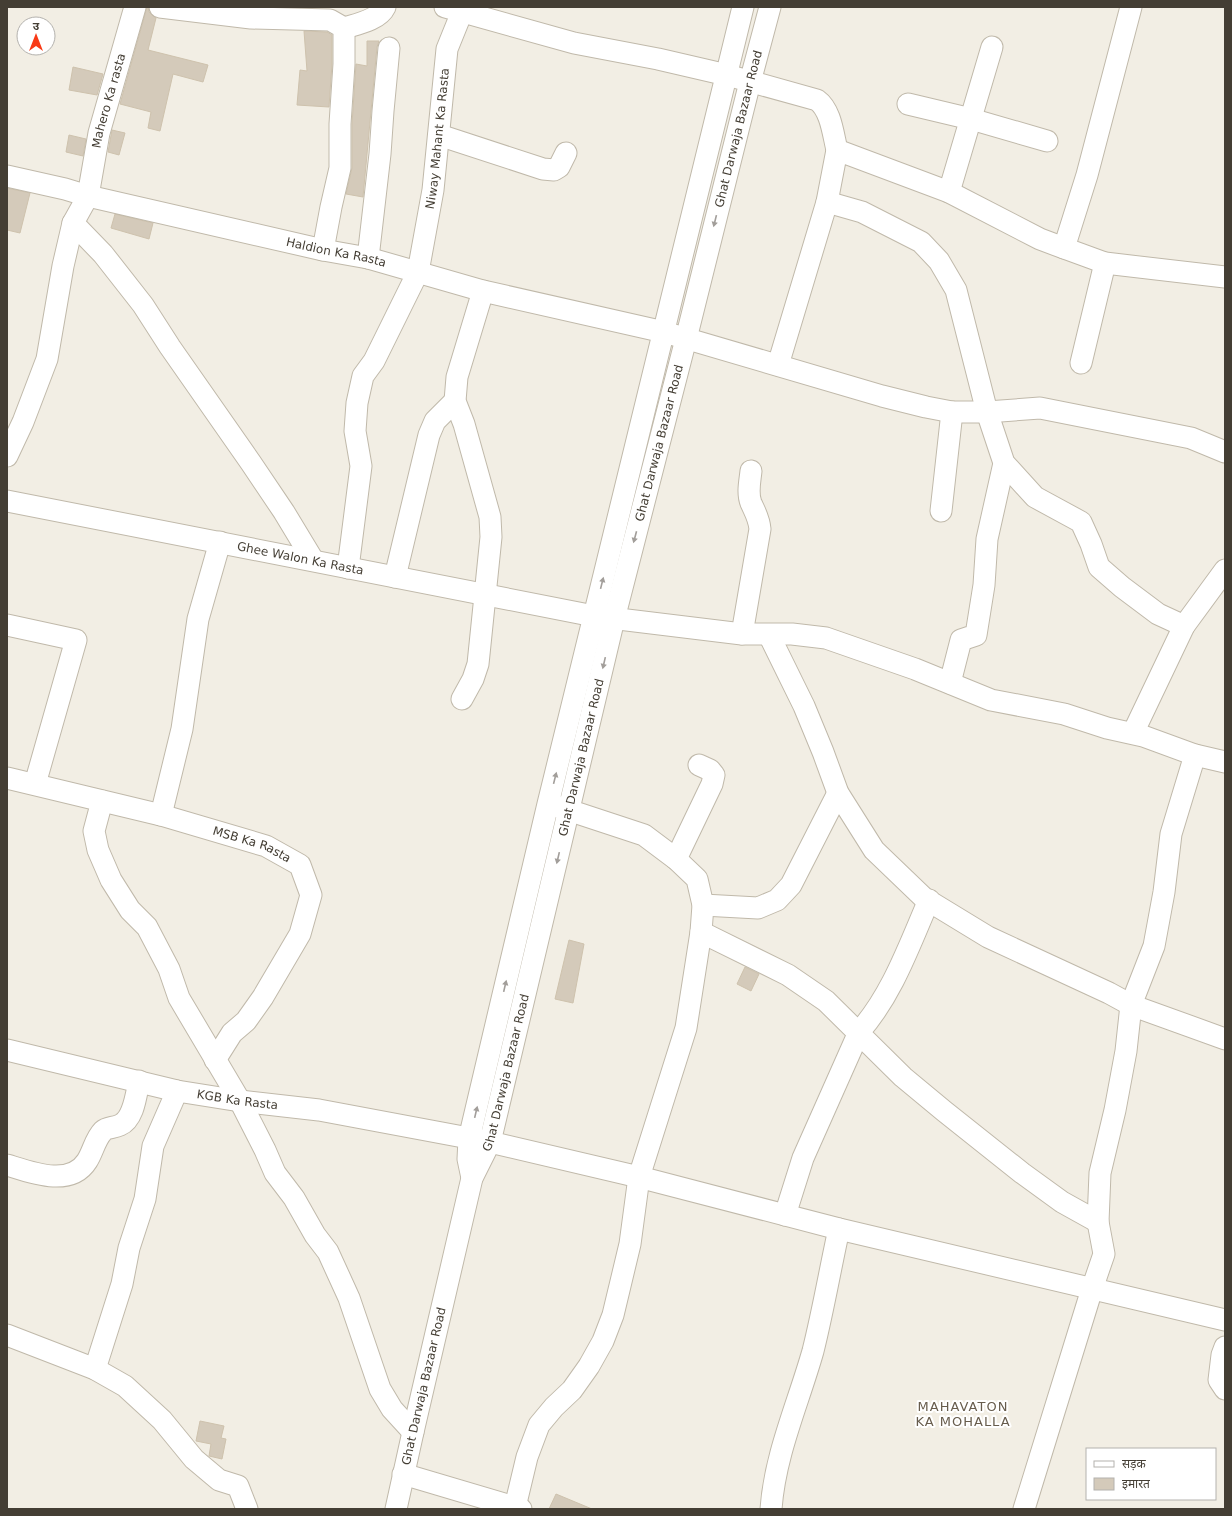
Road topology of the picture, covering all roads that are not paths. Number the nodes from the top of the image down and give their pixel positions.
1 (135, 7) edge
2 (160, 7) edge
3 (385, 7) edge
4 (743, 7) edge
5 (770, 7) edge
6 (1131, 7) edge
7 (457, 9) edge
8 (338, 18) edge
9 (992, 47) dead end
10 (389, 48) dead end
11 (727, 75) junction
12 (750, 82) junction
13 (908, 104) dead end
14 (970, 119) junction
15 (439, 135) junction
16 (1047, 141) dead end
17 (837, 150) junction
18 (566, 153) dead end
19 (7, 176) edge
20 (948, 192) junction
21 (88, 196) junction
22 (827, 202) junction
23 (73, 223) junction
24 (1064, 248) junction
25 (323, 250) junction
26 (368, 258) junction
27 (1105, 263) junction
28 (418, 272) junction
29 (1225, 278) edge
30 (483, 291) junction
31 (664, 332) junction
32 (686, 339) junction
33 (1081, 363) dead end
34 (778, 366) junction
35 (455, 401) junction
36 (952, 412) junction
37 (987, 412) junction
38 (1225, 452) edge
39 (7, 456) edge
40 (1004, 463) junction
41 (751, 471) dead end
42 (7, 501) edge
43 (941, 511) dead end
44 (220, 542) junction
45 (313, 560) junction
46 (348, 568) junction
47 (1225, 570) edge
48 (395, 577) junction
49 (486, 595) junction
50 (604, 618) junction
51 (7, 625) edge
52 (1184, 626) junction
53 (742, 634) junction
54 (769, 635) junction
55 (950, 683) junction
56 (462, 699) dead end
57 (1133, 733) junction
58 (1195, 756) junction
59 (1225, 762) edge
60 (699, 764) dead end
61 (7, 778) edge
62 (35, 784) junction
63 (838, 793) junction
64 (102, 801) junction
65 (548, 804) junction
66 (569, 810) junction
67 (161, 815) junction
68 (676, 859) junction
69 (929, 900) junction
70 (703, 904) junction
71 (701, 932) junction
72 (1130, 1005) junction
73 (859, 1032) junction
74 (1225, 1039) edge
75 (7, 1050) edge
76 (215, 1060) junction
77 (139, 1082) junction
78 (178, 1091) junction
79 (240, 1101) junction
80 (480, 1140) junction
81 (7, 1165) edge
82 (639, 1177) junction
83 (785, 1215) junction
84 (1098, 1222) junction
85 (839, 1229) junction
86 (1092, 1289) junction
87 (1225, 1320) edge
88 (7, 1335) edge
89 (1225, 1347) edge
90 (95, 1369) junction
91 (1225, 1389) edge
92 (413, 1432) junction
93 (404, 1474) junction
94 (518, 1508) edge
95 (247, 1509) edge
96 (396, 1509) edge
97 (771, 1509) edge
98 (1024, 1509) edge

1 - 21 street, Mahero Ka rasta
2 - 8 street
3 - 8 street
4 - 11 street
5 - 12 street, Ghat Darwaja Bazaar Road
6 - 24 street
7 - 11 street
7 - 15 street, Niway Mahant Ka Rasta
8 - 25 street
9 - 14 street
10 - 26 street
11 - 12 street
11 - 31 street
12 - 17 street
12 -> 32 street, Ghat Darwaja Bazaar Road
13 - 14 street
14 - 16 street
14 - 20 street
15 - 18 street
15 - 28 street, Niway Mahant Ka Rasta
17 - 20 street
17 - 22 street
19 - 21 street, Haldion Ka Rasta
20 - 24 street
21 - 23 street, Mahero Ka rasta
21 - 25 street, Haldion Ka Rasta
22 - 34 street
22 - 37 street
23 - 39 street, Mahero Ka rasta
23 - 45 street
24 - 27 street
25 - 26 street, Haldion Ka Rasta
26 - 28 street, Haldion Ka Rasta
27 - 29 street
27 - 33 street
28 - 30 street, Haldion Ka Rasta
28 - 46 street, Niway Mahant Ka Rasta
30 - 31 street, Haldion Ka Rasta
30 - 35 street
31 - 32 street, Haldion Ka Rasta
50 -> 31 street
32 - 34 street, Haldion Ka Rasta
32 -> 50 street, Ghat Darwaja Bazaar Road
34 - 36 street, Haldion Ka Rasta
35 - 48 street
35 - 49 street
36 - 37 street, Haldion Ka Rasta
36 - 43 street
37 - 38 street, Haldion Ka Rasta
37 - 40 street
40 - 52 street
40 - 55 street
41 - 53 street
42 - 44 street, Ghee Walon Ka Rasta
44 - 45 street, Ghee Walon Ka Rasta
44 - 67 street
45 - 46 street, Ghee Walon Ka Rasta
46 - 48 street, Ghee Walon Ka Rasta
47 - 52 street
48 - 49 street, Ghee Walon Ka Rasta
49 - 50 street, Ghee Walon Ka Rasta
49 - 56 street
50 - 53 street, Ghee Walon Ka Rasta
65 -> 50 street
50 -> 66 street, Ghat Darwaja Bazaar Road
51 - 62 street
52 - 57 street
53 - 54 street, Ghee Walon Ka Rasta
54 - 55 street, Ghee Walon Ka Rasta
54 - 63 street
55 - 57 street, Ghee Walon Ka Rasta
57 - 58 street, Ghee Walon Ka Rasta
58 - 59 street, Ghee Walon Ka Rasta
58 - 72 street
60 - 68 street
61 - 62 street, MSB Ka Rasta
62 - 64 street, MSB Ka Rasta
63 - 69 street
63 - 70 street
64 - 67 street, MSB Ka Rasta
64 - 76 street
65 - 66 street
80 -> 65 street
66 - 68 street
66 -> 80 street, Ghat Darwaja Bazaar Road
67 - 76 street, MSB Ka Rasta
68 - 70 street
69 - 72 street
69 - 73 street
70 - 71 street
71 - 73 street
71 - 82 street
72 - 74 street
72 - 84 street
73 - 83 street
73 - 84 street
75 - 77 street, KGB Ka Rasta
76 - 79 street
77 - 78 street, KGB Ka Rasta
77 - 81 street
78 - 79 street, KGB Ka Rasta
78 - 90 street
79 - 80 street, KGB Ka Rasta
79 - 92 street
80 - 82 street, KGB Ka Rasta
80 - 92 street, Ghat Darwaja Bazaar Road
82 - 83 street, KGB Ka Rasta
82 - 94 street
83 - 85 street, KGB Ka Rasta
84 - 86 street
85 - 86 street, KGB Ka Rasta
85 - 97 street
86 - 87 street, KGB Ka Rasta
86 - 98 street
88 - 90 street
89 - 91 street
90 - 95 street
92 - 93 street, Ghat Darwaja Bazaar Road
93 - 94 street
93 - 96 street, Ghat Darwaja Bazaar Road

